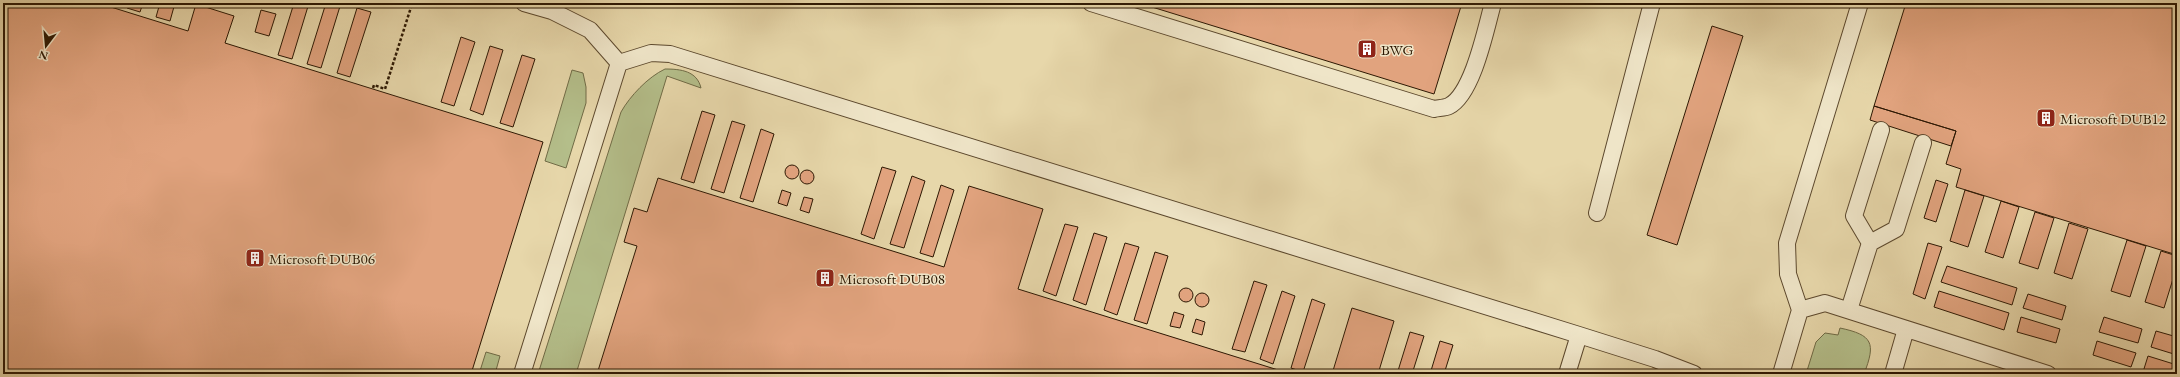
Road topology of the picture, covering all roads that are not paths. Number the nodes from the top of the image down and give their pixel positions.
1 (524, 3) edge
2 (1091, 3) edge
3 (1493, 3) edge
4 (1652, 3) edge
5 (1860, 3) edge
6 (619, 63) junction
7 (1882, 130) dead end
8 (1923, 143) dead end
9 (1597, 214) dead end
10 (1870, 243) junction
11 (1800, 310) junction
12 (1849, 310) junction
13 (1906, 329) junction
14 (1579, 335) junction
15 (522, 374) edge
16 (1567, 374) edge
17 (1694, 374) edge
18 (1780, 374) edge
19 (1893, 374) edge
20 (2048, 374) edge

1 - 6 lane
2 - 3 lane
4 - 9 lane
5 - 11 lane
6 - 14 lane
6 - 15 lane
7 - 10 lane
8 - 10 lane
10 - 12 lane
11 - 12 lane
11 - 18 lane
12 - 13 lane
13 - 19 lane
13 - 20 lane
14 - 16 lane
14 - 17 lane

